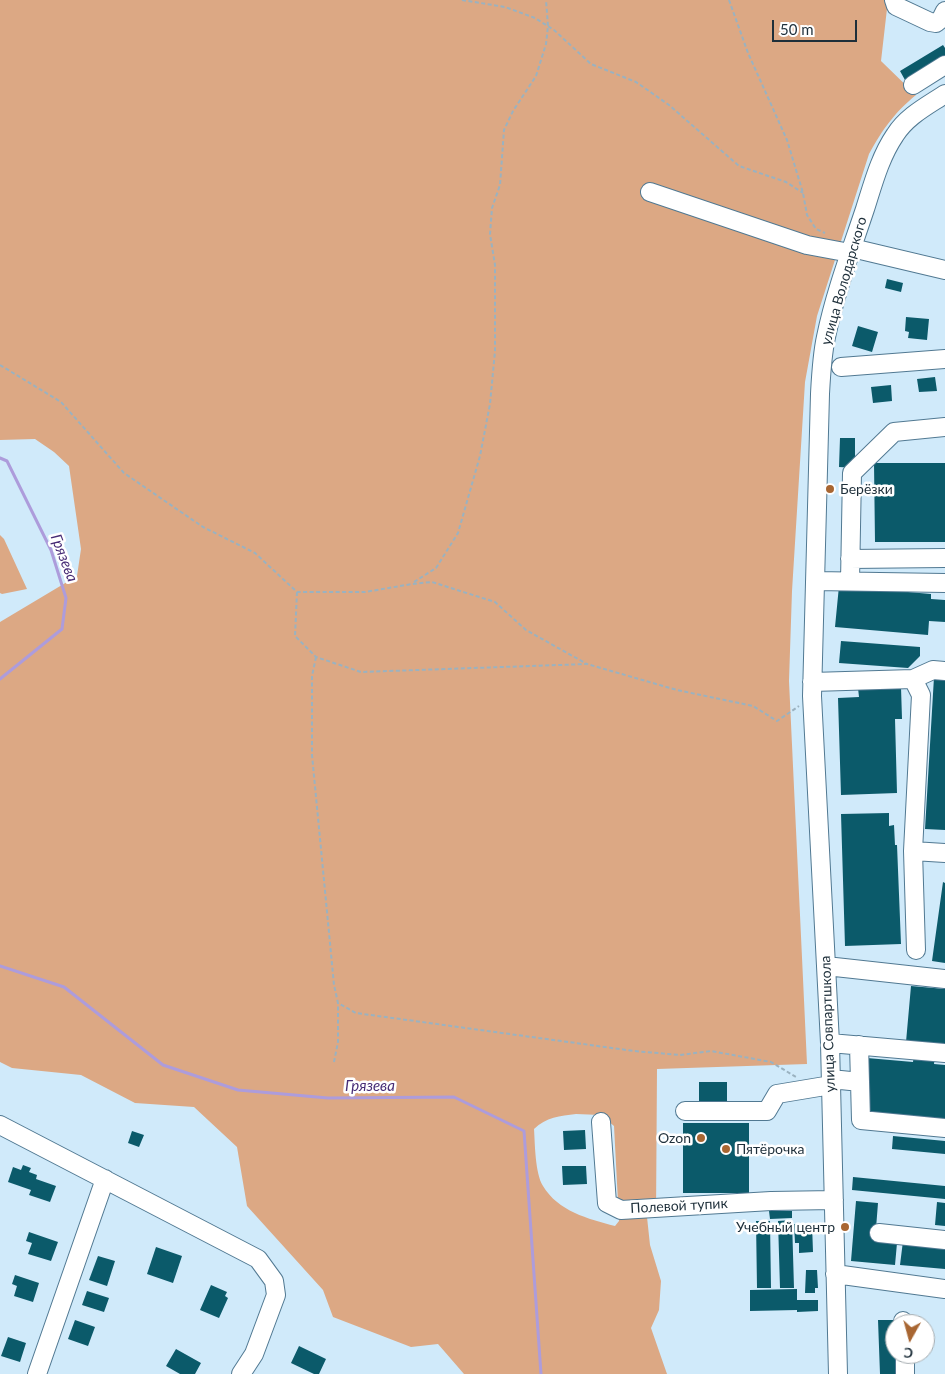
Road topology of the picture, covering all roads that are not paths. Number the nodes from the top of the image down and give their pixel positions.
1 (894, 0) edge
2 (945, 11) edge
3 (945, 65) edge
4 (913, 85) dead end
5 (945, 94) edge
6 (650, 192) dead end
7 (851, 251) junction
8 (945, 270) edge
9 (945, 359) edge
10 (842, 367) dead end
11 (945, 428) edge
12 (945, 558) edge
13 (850, 559) junction
14 (850, 581) junction
15 (945, 583) edge
16 (814, 585) junction
17 (945, 671) edge
18 (913, 678) junction
19 (812, 684) junction
20 (913, 851) junction
21 (945, 853) edge
22 (916, 950) dead end
23 (826, 966) junction
24 (945, 979) edge
25 (830, 1043) junction
26 (859, 1045) junction
27 (945, 1053) edge
28 (831, 1082) junction
29 (860, 1082) junction
30 (684, 1111) dead end
31 (601, 1122) dead end
32 (0, 1125) edge
33 (945, 1128) edge
34 (104, 1179) junction
35 (834, 1200) junction
36 (879, 1233) dead end
37 (945, 1240) edge
38 (836, 1274) junction
39 (945, 1288) edge
40 (38, 1374) edge
41 (241, 1374) edge
42 (838, 1374) edge

1 - 2 street
3 - 4 street
5 - 7 street, улица Володарского
6 - 7 street
7 - 8 street
7 - 16 street, улица Володарского
9 - 10 street
11 - 13 street
12 - 13 street
13 - 14 street
14 - 15 street
14 - 16 street
16 - 19 street, улица Володарского
17 - 18 street
18 - 19 street
18 - 20 street
19 - 23 street, улица Совпартшкола
20 - 21 street
20 - 22 street
23 - 24 street
23 - 25 street, улица Совпартшкола
25 - 26 street
25 - 28 street, улица Совпартшкола
26 - 27 street
26 - 29 street
28 - 29 street
28 - 30 street
28 - 35 street, улица Совпартшкола
29 - 33 street
31 - 35 street, Полевой тупик
32 - 34 street
34 - 40 street
34 - 41 street
35 - 38 street, улица Совпартшкола
36 - 37 street
38 - 39 street
38 - 42 street, улица Совпартшкола

